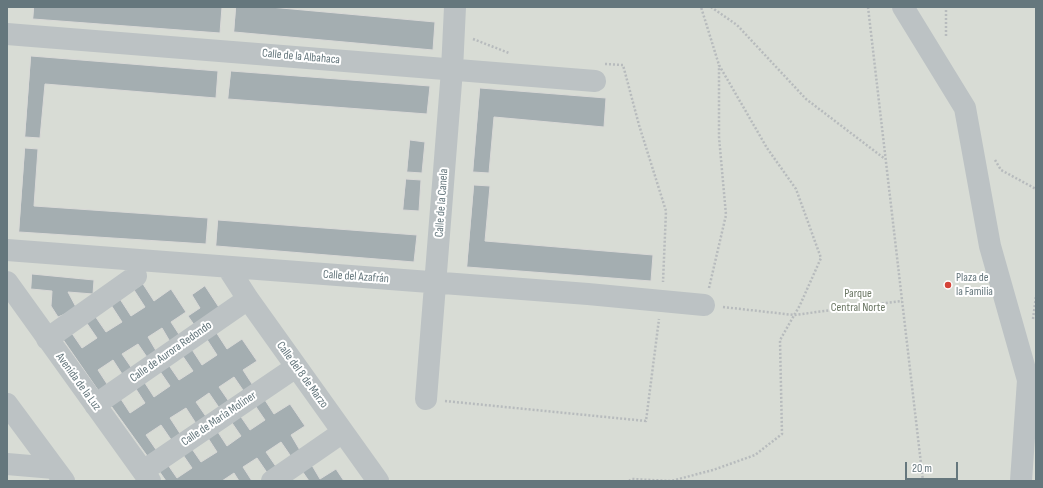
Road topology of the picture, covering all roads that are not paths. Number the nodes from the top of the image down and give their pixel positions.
1 (455, 7) edge
2 (903, 7) edge
3 (7, 34) edge
4 (452, 70) junction
5 (598, 72) road end
6 (7, 250) edge
7 (228, 268) junction
8 (136, 276) dead end
9 (7, 282) edge
10 (435, 283) junction
11 (248, 299) junction
12 (704, 306) road end
13 (47, 339) junction
14 (296, 367) junction
15 (426, 399) road end
16 (7, 404) edge
17 (95, 405) junction
18 (343, 432) junction
19 (7, 464) edge
20 (59, 475) edge
21 (146, 476) edge
22 (272, 481) edge
23 (378, 481) edge
24 (1021, 481) edge

1 - 4 street, Calle de la Canela
2 - 24 street
3 - 4 street, Calle de la Albahaca
4 - 5 street, Calle de la Albahaca
4 - 10 street, Calle de la Canela
6 - 7 street, Calle del Azafrán
7 - 10 street, Calle del Azafrán
7 - 11 street, Calle del 8 de Marzo
8 - 13 street
9 - 13 street, Avenida de la Luz
10 - 12 street, Calle del Azafrán
10 - 15 street, Calle de la Canela
11 - 14 street, Calle del 8 de Marzo
11 - 17 street, Calle de Aurora Redondo
13 - 17 street, Avenida de la Luz
14 - 18 street, Calle del 8 de Marzo
14 - 21 street, Calle de María Moliner
16 - 20 street
17 - 21 street, Avenida de la Luz
18 - 22 street
18 - 23 street, Calle del 8 de Marzo
19 - 20 street

